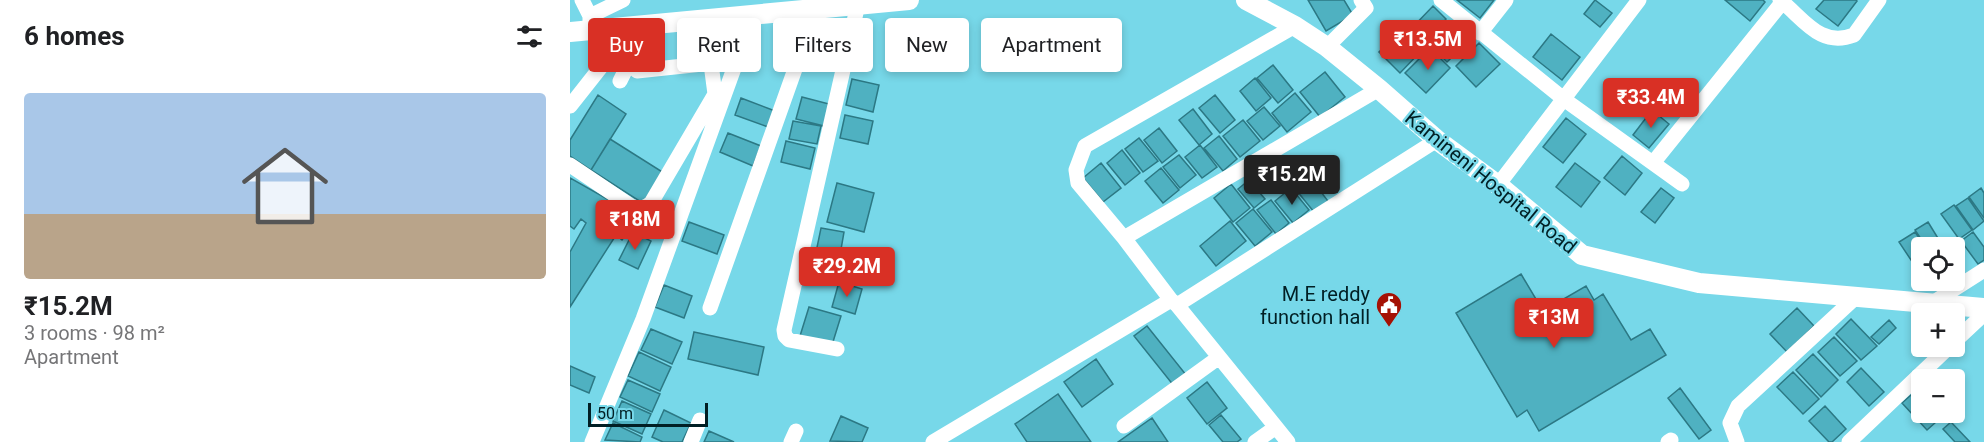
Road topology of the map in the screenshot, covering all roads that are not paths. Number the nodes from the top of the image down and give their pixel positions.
1 (582, 0) edge
2 (623, 0) edge
3 (909, 0) edge
4 (1245, 0) edge
5 (1361, 0) edge
6 (1441, 0) edge
7 (1506, 0) edge
8 (1639, 0) edge
9 (1879, 0) edge
10 (1782, 1) edge
11 (858, 4) junction
12 (816, 10) junction
13 (753, 16) junction
14 (588, 18) edge
15 (597, 18) edge
16 (721, 18) edge
17 (588, 24) edge
18 (1295, 26) junction
19 (570, 32) edge
20 (1480, 33) junction
21 (1327, 47) junction
22 (597, 72) edge
23 (624, 72) edge
24 (713, 72) edge
25 (620, 81) dead end
26 (1379, 89) junction
27 (1565, 100) junction
28 (570, 106) edge
29 (1437, 140) junction
30 (1653, 163) junction
31 (570, 165) edge
32 (1682, 184) dead end
33 (1498, 185) junction
34 (1124, 238) junction
35 (1984, 270) edge
36 (1856, 297) junction
37 (1934, 302) junction
38 (1174, 303) junction
39 (710, 308) dead end
40 (1984, 308) edge
41 (1984, 314) edge
42 (1965, 332) edge
43 (837, 349) dead end
44 (1938, 357) edge
45 (1218, 358) junction
46 (700, 420) dead end
47 (1124, 426) dead end
48 (1276, 427) junction
49 (592, 442) edge
50 (691, 442) edge
51 (933, 442) edge
52 (1255, 442) edge
53 (1288, 442) edge
54 (1737, 442) edge
55 (1849, 442) edge

1 - 14 street
2 - 15 street
3 - 11 street
4 - 18 street, Kamineni Hospital Road
5 - 21 street
6 - 20 street
7 - 20 street
8 - 27 street
9 - 10 street
10 - 30 street
11 - 12 street
11 - 43 street
12 - 13 street
12 - 39 street
13 - 16 street
13 - 49 street
17 - 19 street
18 - 21 street, Kamineni Hospital Road
18 - 34 street
20 - 27 street
21 - 26 street, Kamineni Hospital Road
22 - 28 street
23 - 25 street
24 - 31 street
26 - 29 street, Kamineni Hospital Road
26 - 34 street
27 - 30 street
27 - 33 street
29 - 33 street, Kamineni Hospital Road
29 - 38 street
30 - 32 street
33 - 36 street, Kamineni Hospital Road
34 - 38 street
35 - 37 street
36 - 37 street, Kamineni Hospital Road
36 - 54 street
37 - 40 street, Kamineni Hospital Road
38 - 45 street
38 - 51 street
41 - 42 street
44 - 55 street
45 - 47 street
45 - 48 street
46 - 50 street
48 - 52 street
48 - 53 street

